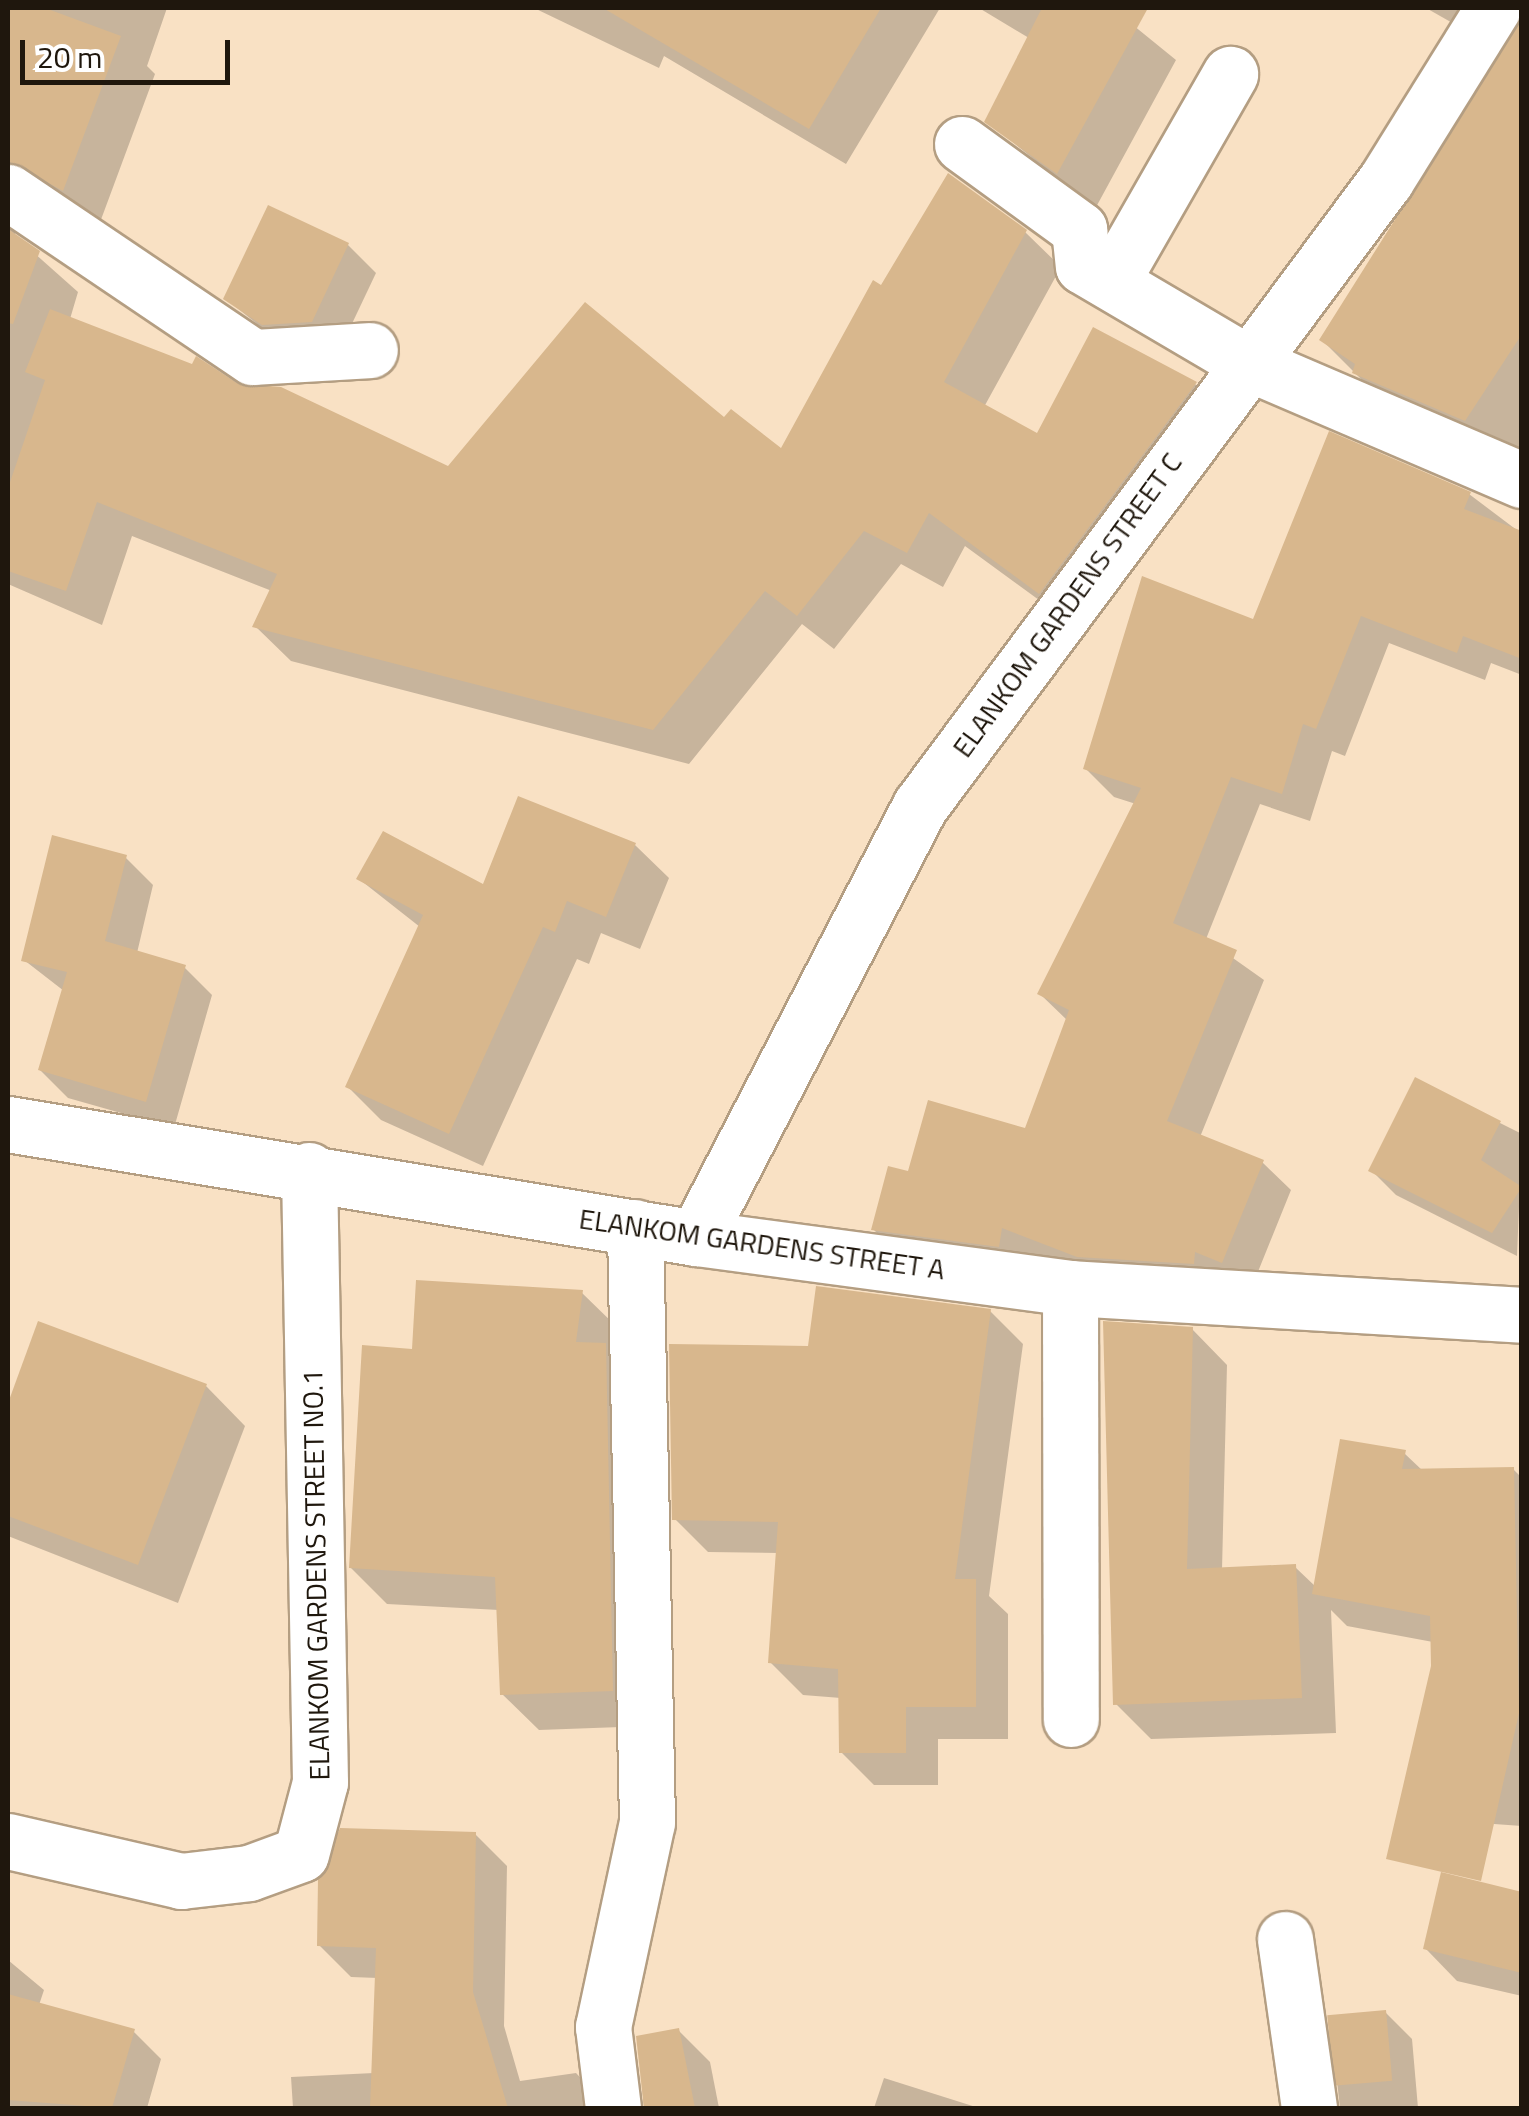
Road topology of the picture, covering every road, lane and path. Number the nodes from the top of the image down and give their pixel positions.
1 (1494, 8) edge
2 (1230, 74) dead end
3 (962, 144) dead end
4 (8, 192) edge
5 (1111, 282) junction
6 (370, 350) dead end
7 (1244, 361) junction
8 (1522, 480) edge
9 (8, 1124) edge
10 (309, 1170) junction
11 (636, 1227) junction
12 (696, 1238) junction
13 (1070, 1288) junction
14 (1522, 1314) edge
15 (1072, 1719) dead end
16 (8, 1841) edge
17 (1285, 1939) dead end
18 (613, 2108) edge
19 (1309, 2108) edge

1 - 7 street, ELANKOM GARDENS STREET C
2 - 5 street
3 - 5 street
4 - 6 street
5 - 7 street
7 - 8 street
7 - 12 street, ELANKOM GARDENS STREET C
9 - 10 street, ELANKOM GARDENS STREET A
10 - 11 street, ELANKOM GARDENS STREET A
10 - 16 street, ELANKOM GARDENS STREET NO.1
11 - 12 street, ELANKOM GARDENS STREET A
11 - 18 street
12 - 13 street, ELANKOM GARDENS STREET A
13 - 14 street, ELANKOM GARDENS STREET A
13 - 15 street
17 - 19 street

